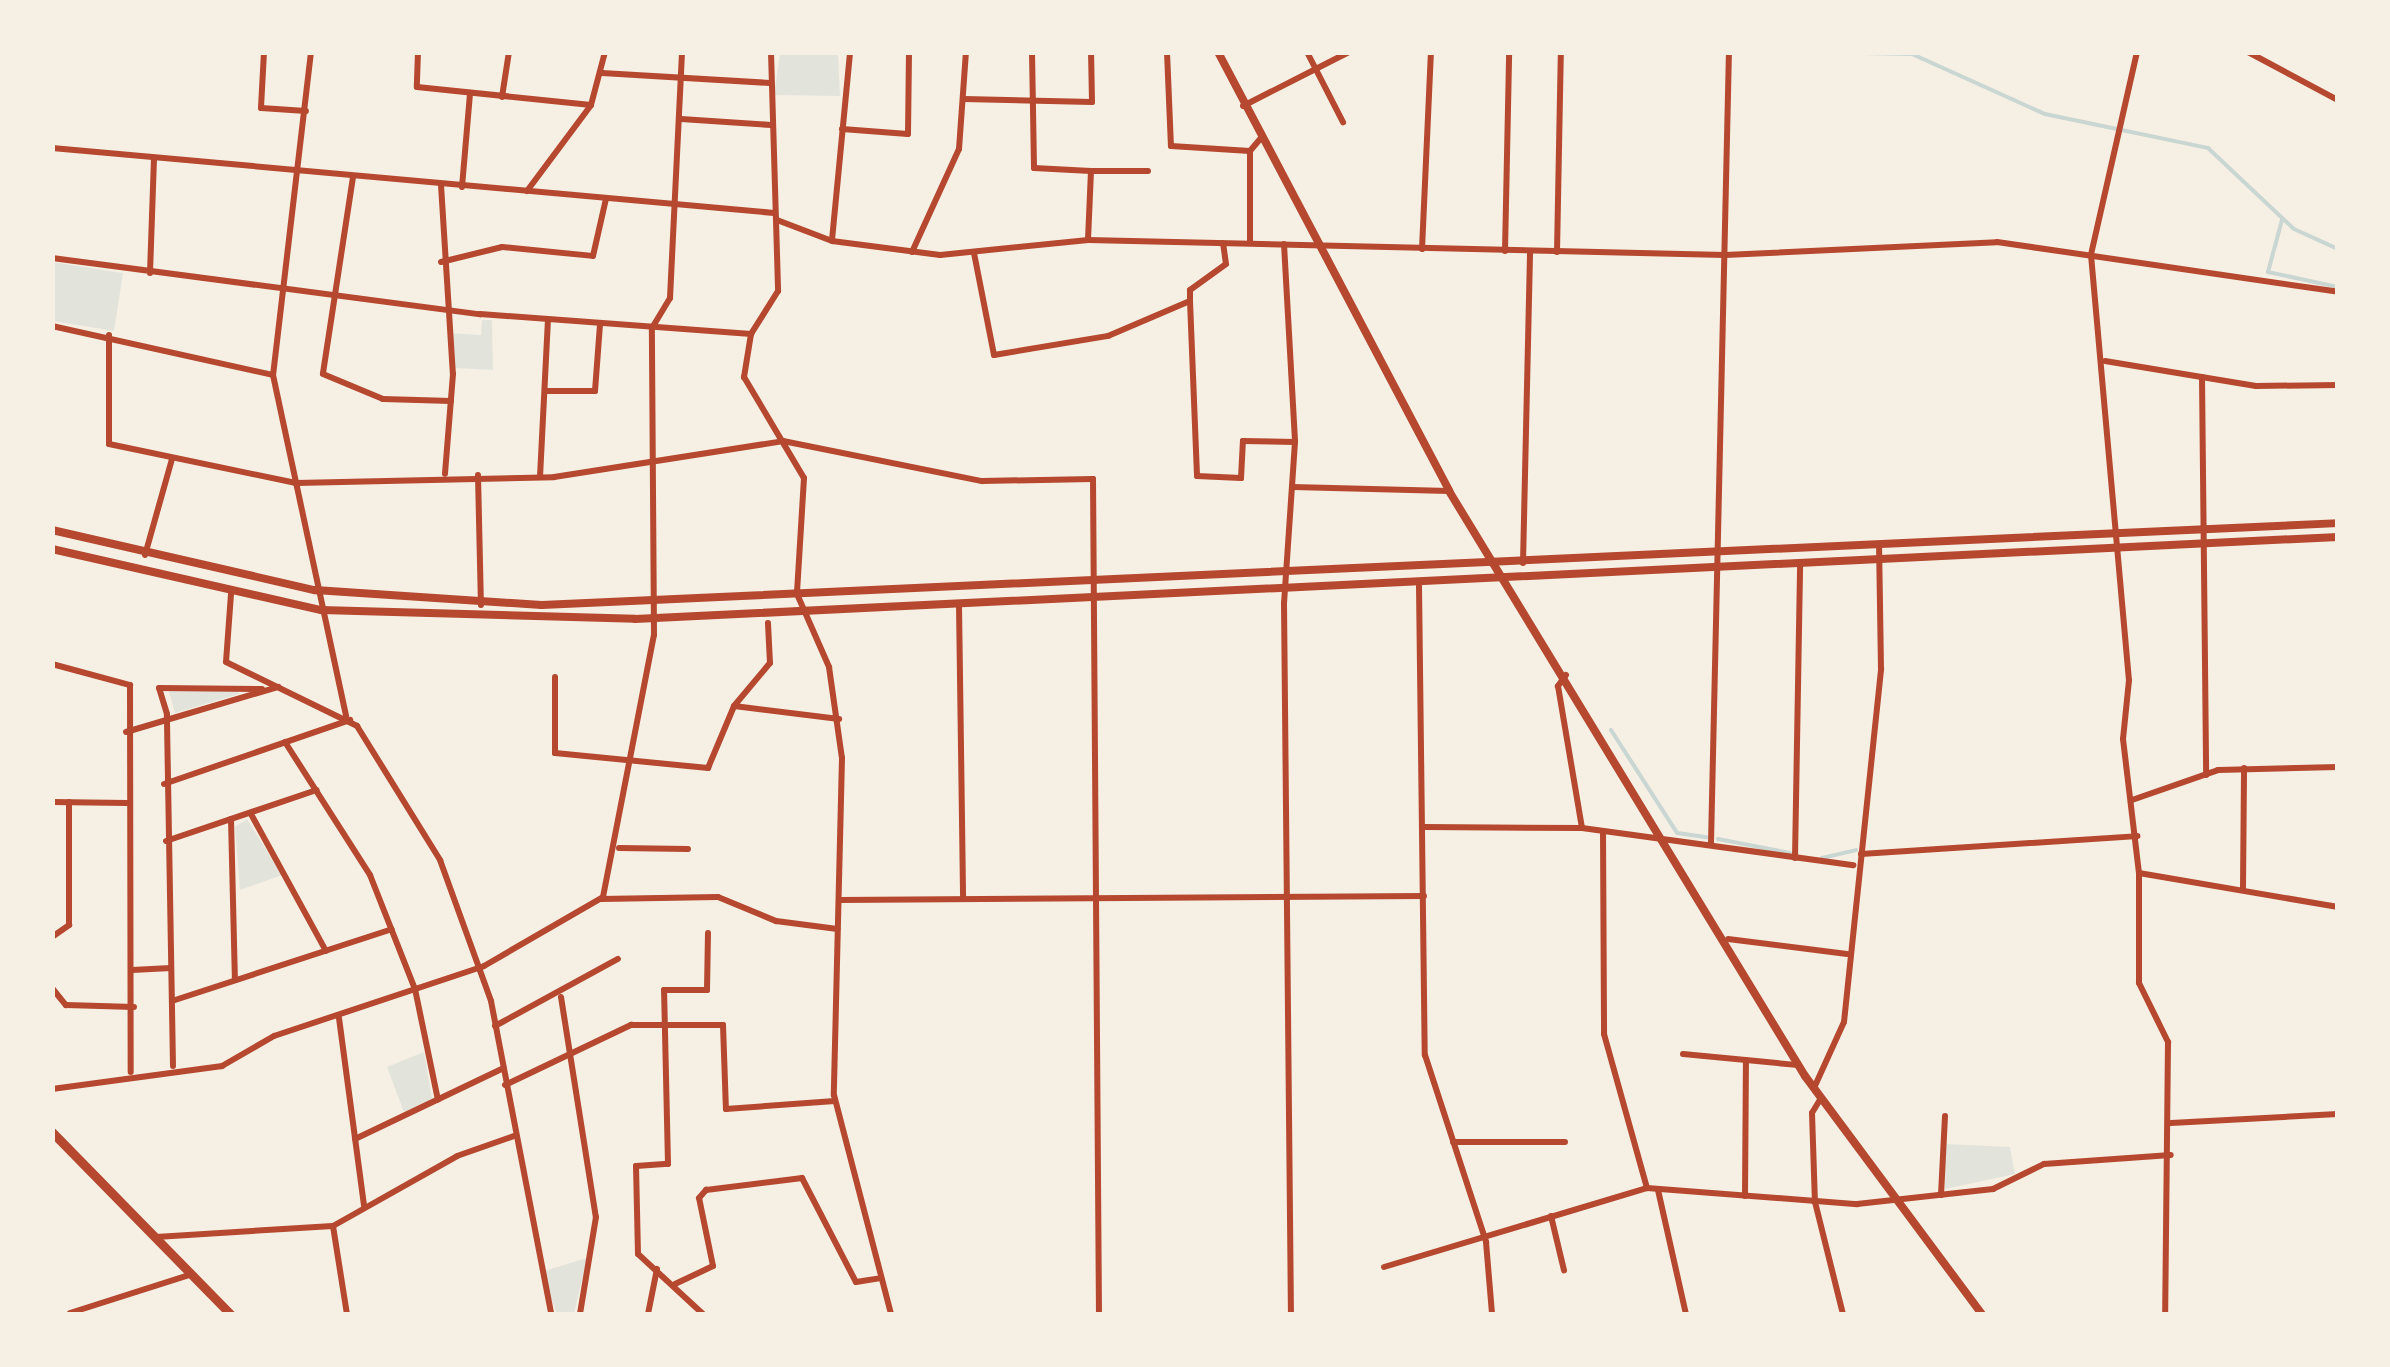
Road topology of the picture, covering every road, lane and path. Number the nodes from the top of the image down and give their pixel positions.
1 (264, 52) edge
2 (311, 52) edge
3 (418, 52) edge
4 (509, 52) edge
5 (605, 52) edge
6 (682, 52) edge
7 (771, 52) edge
8 (850, 52) edge
9 (909, 52) edge
10 (966, 52) edge
11 (1032, 52) edge
12 (1092, 52) edge
13 (1167, 52) edge
14 (1218, 52) edge
15 (1307, 52) edge
16 (1349, 52) edge
17 (1430, 52) edge
18 (1509, 52) edge
19 (1562, 52) edge
20 (1729, 52) edge
21 (2137, 52) edge
22 (2248, 52) edge
23 (1316, 68) junction
24 (602, 74) junction
25 (682, 78) junction
26 (770, 82) junction
27 (470, 94) junction
28 (502, 97) junction
29 (964, 99) junction
30 (2338, 100) edge
31 (1032, 103) junction
32 (591, 105) junction
33 (1242, 106) junction
34 (306, 111) junction
35 (681, 119) junction
36 (1343, 122) dead end
37 (771, 125) junction
38 (842, 128) junction
39 (1260, 139) junction
40 (52, 148) edge
41 (1250, 151) junction
42 (154, 158) junction
43 (1092, 171) junction
44 (1148, 171) dead end
45 (300, 172) junction
46 (353, 177) junction
47 (441, 185) junction
48 (462, 186) junction
49 (526, 192) junction
50 (606, 199) junction
51 (680, 206) junction
52 (775, 217) junction
53 (1088, 240) junction
54 (832, 241) junction
55 (1250, 242) junction
56 (1224, 243) junction
57 (1322, 243) junction
58 (1284, 244) junction
59 (1422, 249) junction
60 (912, 252) junction
61 (1505, 252) junction
62 (1530, 252) junction
63 (1557, 252) junction
64 (974, 253) junction
65 (1725, 255) junction
66 (2091, 255) junction
67 (52, 258) edge
68 (442, 262) junction
69 (150, 273) junction
70 (288, 288) junction
71 (2338, 292) edge
72 (334, 297) junction
73 (1190, 301) junction
74 (446, 305) junction
75 (548, 320) junction
76 (600, 324) junction
77 (52, 326) edge
78 (652, 328) junction
79 (751, 334) junction
80 (108, 335) junction
81 (2104, 360) junction
82 (273, 375) junction
83 (2202, 377) junction
84 (2338, 385) edge
85 (544, 391) junction
86 (451, 401) junction
87 (782, 441) junction
88 (1295, 442) junction
89 (172, 459) junction
90 (656, 463) junction
91 (445, 474) junction
92 (478, 475) junction
93 (540, 477) junction
94 (296, 483) junction
95 (1293, 487) junction
96 (1449, 491) junction
97 (2338, 523) edge
98 (2196, 528) junction
99 (52, 530) edge
100 (2116, 532) junction
101 (2338, 537) edge
102 (2197, 544) junction
103 (1879, 546) junction
104 (2118, 548) junction
105 (52, 549) edge
106 (145, 555) junction
107 (1718, 555) junction
108 (1880, 560) junction
109 (1496, 564) junction
110 (1524, 564) junction
111 (1800, 565) junction
112 (1718, 571) junction
113 (1288, 576) junction
114 (1508, 584) junction
115 (1092, 585) junction
116 (1420, 586) junction
117 (315, 590) junction
118 (1286, 592) junction
119 (230, 594) junction
120 (798, 594) junction
121 (1092, 599) junction
122 (657, 600) junction
123 (480, 605) junction
124 (959, 605) junction
125 (321, 610) junction
126 (806, 613) junction
127 (655, 619) junction
128 (768, 622) dead end
129 (52, 664) edge
130 (1566, 675) junction
131 (555, 678) dead end
132 (282, 686) junction
133 (262, 689) junction
134 (734, 706) junction
135 (348, 719) junction
136 (839, 719) junction
137 (166, 721) junction
138 (126, 732) junction
139 (285, 742) junction
140 (630, 761) junction
141 (2338, 767) edge
142 (2244, 768) junction
143 (2206, 775) junction
144 (164, 784) junction
145 (317, 790) junction
146 (2132, 800) junction
147 (52, 802) edge
148 (69, 802) junction
149 (127, 803) junction
150 (252, 814) junction
151 (231, 819) junction
152 (1423, 827) junction
153 (1582, 828) junction
154 (1603, 831) junction
155 (2137, 836) junction
156 (1665, 837) junction
157 (166, 840) junction
158 (1711, 843) junction
159 (619, 848) junction
160 (688, 848) dead end
161 (1861, 854) junction
162 (1795, 858) junction
163 (1854, 865) junction
164 (2140, 873) junction
165 (2243, 888) junction
166 (1424, 896) junction
167 (1095, 898) junction
168 (1288, 898) junction
169 (963, 899) junction
170 (600, 900) junction
171 (838, 900) junction
172 (2338, 907) edge
173 (838, 928) junction
174 (392, 930) junction
175 (708, 932) dead end
176 (52, 937) edge
177 (1728, 940) junction
178 (326, 951) junction
179 (1847, 954) junction
180 (618, 960) dead end
181 (481, 966) junction
182 (172, 968) junction
183 (132, 970) junction
184 (235, 980) junction
185 (52, 988) edge
186 (416, 988) junction
187 (562, 996) junction
188 (172, 1001) junction
189 (134, 1006) junction
190 (339, 1018) junction
191 (664, 1022) junction
192 (495, 1026) junction
193 (1683, 1054) dead end
194 (571, 1058) junction
195 (1746, 1060) junction
196 (1799, 1065) junction
197 (173, 1066) junction
198 (502, 1069) junction
199 (131, 1072) junction
200 (505, 1085) junction
201 (1814, 1088) junction
202 (52, 1090) edge
203 (1820, 1098) junction
204 (438, 1100) junction
205 (835, 1100) junction
206 (2338, 1114) edge
207 (1945, 1116) dead end
208 (2170, 1124) junction
209 (52, 1132) edge
210 (514, 1136) junction
211 (355, 1139) junction
212 (1453, 1142) junction
213 (1564, 1142) dead end
214 (2171, 1155) junction
215 (1647, 1188) junction
216 (1658, 1190) junction
217 (1941, 1195) junction
218 (1745, 1196) junction
219 (1895, 1200) junction
220 (1816, 1202) junction
221 (364, 1206) junction
222 (1550, 1216) junction
223 (333, 1226) junction
224 (156, 1237) junction
225 (1486, 1242) junction
226 (1384, 1267) dead end
227 (657, 1269) junction
228 (1564, 1270) dead end
229 (192, 1274) junction
230 (881, 1278) junction
231 (675, 1284) junction
232 (70, 1313) edge
233 (230, 1314) edge
234 (347, 1314) edge
235 (551, 1314) edge
236 (580, 1314) edge
237 (648, 1314) edge
238 (704, 1314) edge
239 (891, 1314) edge
240 (1099, 1314) edge
241 (1291, 1314) edge
242 (1492, 1314) edge
243 (1686, 1314) edge
244 (1843, 1314) edge
245 (1982, 1314) edge
246 (2165, 1314) edge

1 - 34 street
2 - 34 street
3 - 27 street
4 - 28 street
5 - 24 street
6 - 25 street
7 - 26 street
8 - 38 street
9 - 38 street
10 - 29 street
11 - 31 street
12 - 31 street
13 - 41 street
14 - 33 street
15 - 23 street
16 - 23 street
17 - 59 street
18 - 61 street
19 - 63 street
20 - 65 street
21 - 66 street
22 - 30 street
23 - 33 street
23 - 36 street
24 - 25 street
24 - 32 street
25 - 26 street
25 - 35 street
26 - 37 street
27 - 28 street
27 - 48 street
28 - 32 street
29 - 31 street
29 - 60 street
31 - 43 street
32 - 49 street
33 - 39 street
34 - 45 street
35 - 37 street
35 - 51 street
37 - 52 street
38 - 54 street
39 - 41 street
39 - 57 street
40 - 42 street
41 - 55 street
42 - 45 street
42 - 69 street
43 - 44 street
43 - 53 street
45 - 46 street
45 - 70 street
46 - 47 street
46 - 72 street
47 - 48 street
47 - 68 street
48 - 49 street
49 - 50 street
50 - 51 street
50 - 68 street
51 - 52 street
51 - 78 street
52 - 54 street
52 - 79 street
53 - 56 street
53 - 64 street
54 - 60 street
55 - 56 street
55 - 58 street
56 - 73 street
57 - 58 street
57 - 59 street
57 - 96 street
58 - 88 street
59 - 61 street
60 - 64 street
61 - 62 street
62 - 63 street
62 - 110 street
63 - 65 street
64 - 73 street
65 - 66 street
65 - 107 street
66 - 71 street
66 - 81 street
67 - 69 street
68 - 74 street
69 - 70 street
70 - 72 street
70 - 82 street
72 - 74 street
72 - 86 street
73 - 88 street
74 - 75 street
74 - 86 street
75 - 76 street
75 - 85 street
76 - 78 street
76 - 85 street
77 - 80 street
78 - 79 street
78 - 90 street
79 - 87 street
80 - 82 street
80 - 89 street
81 - 83 street
81 - 100 street
82 - 94 street
83 - 84 street
83 - 98 street
85 - 93 street
86 - 91 street
87 - 90 street
87 - 115 street
87 - 120 street
88 - 95 street
89 - 94 street
89 - 106 street
90 - 93 street
90 - 122 street
91 - 92 street
91 - 94 street
92 - 93 street
92 - 123 street
94 - 117 street
95 - 96 street
95 - 113 street
96 - 109 street
97 - 98 street
98 - 100 street
98 - 102 street
99 - 106 street
100 - 103 street
100 - 104 street
101 - 102 street
102 - 104 street
102 - 143 street
103 - 107 street
103 - 108 street
104 - 108 street
104 - 146 street
105 - 119 street
106 - 117 street
107 - 110 street
107 - 112 street
108 - 111 street
108 - 161 street
109 - 110 street
109 - 113 street
109 - 114 street
111 - 112 street
111 - 162 street
112 - 114 street
112 - 158 street
113 - 115 street
113 - 118 street
114 - 116 street
114 - 130 street
115 - 120 street
115 - 121 street
116 - 118 street
116 - 152 street
117 - 123 street
117 - 125 street
118 - 121 street
118 - 168 street
119 - 125 street
119 - 132 street
120 - 122 street
120 - 126 street
121 - 124 street
121 - 167 street
122 - 123 street
122 - 127 street
124 - 126 street
124 - 169 street
125 - 127 street
125 - 135 street
126 - 127 street
126 - 136 street
127 - 140 street
128 - 134 street
129 - 138 street
130 - 153 street
130 - 156 street
131 - 140 street
132 - 133 street
132 - 135 street
133 - 137 street
133 - 137 street
134 - 136 street
134 - 140 street
135 - 139 street
135 - 181 street
136 - 171 street
137 - 138 street
137 - 144 street
138 - 149 street
139 - 144 street
139 - 145 street
140 - 159 street
141 - 142 street
142 - 143 street
142 - 165 street
143 - 146 street
144 - 157 street
145 - 150 street
145 - 174 street
146 - 155 street
147 - 148 street
148 - 149 street
148 - 176 street
149 - 183 street
150 - 151 street
150 - 178 street
151 - 157 street
151 - 184 street
152 - 153 street
152 - 166 street
153 - 154 street
154 - 156 street
154 - 215 street
155 - 161 street
155 - 164 street
156 - 158 street
156 - 177 street
157 - 182 street
158 - 162 street
159 - 160 street
159 - 170 street
161 - 163 street
162 - 163 street
163 - 179 street
164 - 165 street
164 - 208 street
165 - 172 street
166 - 168 street
166 - 212 street
167 - 168 street
167 - 169 street
167 - 240 street
168 - 241 street
169 - 171 street
170 - 173 street
170 - 181 street
171 - 173 street
173 - 205 street
174 - 178 street
174 - 186 street
175 - 191 street
177 - 179 street
177 - 196 street
178 - 184 street
179 - 201 street
180 - 187 street
181 - 186 street
181 - 192 street
182 - 183 street
182 - 188 street
183 - 189 street
184 - 188 street
185 - 189 street
186 - 190 street
186 - 204 street
187 - 192 street
187 - 194 street
188 - 197 street
189 - 199 street
190 - 197 street
190 - 211 street
191 - 194 street
191 - 205 street
191 - 227 street
192 - 198 street
193 - 195 street
194 - 200 street
194 - 236 street
195 - 196 street
195 - 218 street
196 - 201 street
197 - 199 street
198 - 200 street
198 - 204 street
199 - 202 street
200 - 210 street
201 - 203 street
203 - 219 street
203 - 220 street
204 - 211 street
205 - 230 street
206 - 208 street
207 - 217 street
208 - 214 street
209 - 224 main road
210 - 221 street
210 - 235 street
211 - 221 street
212 - 213 street
212 - 225 street
214 - 217 street
214 - 246 street
215 - 216 street
215 - 222 street
216 - 218 street
216 - 243 street
217 - 219 street
218 - 220 street
219 - 220 street
219 - 245 street
220 - 244 street
221 - 223 street
222 - 225 street
222 - 228 street
223 - 224 street
223 - 234 street
224 - 229 main road
225 - 226 street
225 - 242 street
227 - 231 street
227 - 237 street
229 - 232 street
229 - 233 main road
230 - 231 street
230 - 239 street
231 - 238 street

